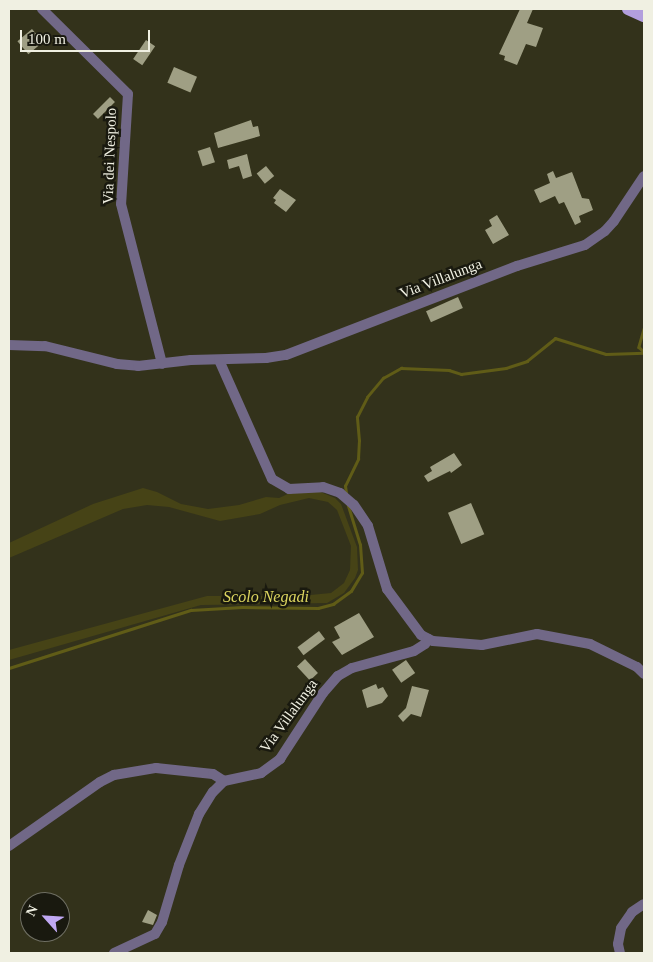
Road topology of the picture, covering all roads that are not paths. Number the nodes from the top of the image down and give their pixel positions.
1 (42, 9) edge
2 (628, 9) edge
3 (644, 16) edge
4 (644, 176) edge
5 (9, 345) edge
6 (219, 360) junction
7 (162, 364) junction
8 (428, 639) junction
9 (644, 674) edge
10 (224, 781) junction
11 (9, 846) edge
12 (644, 904) edge
13 (114, 953) edge
14 (620, 953) edge

1 - 7 street, Via dei Nespolo
2 - 3 main road
4 - 6 street, Via Villalunga
5 - 7 street, Via Villalunga
6 - 7 street, Via Villalunga
6 - 8 street
8 - 9 street
8 - 10 street, Via Villalunga
10 - 11 street
10 - 13 street
12 - 14 street

